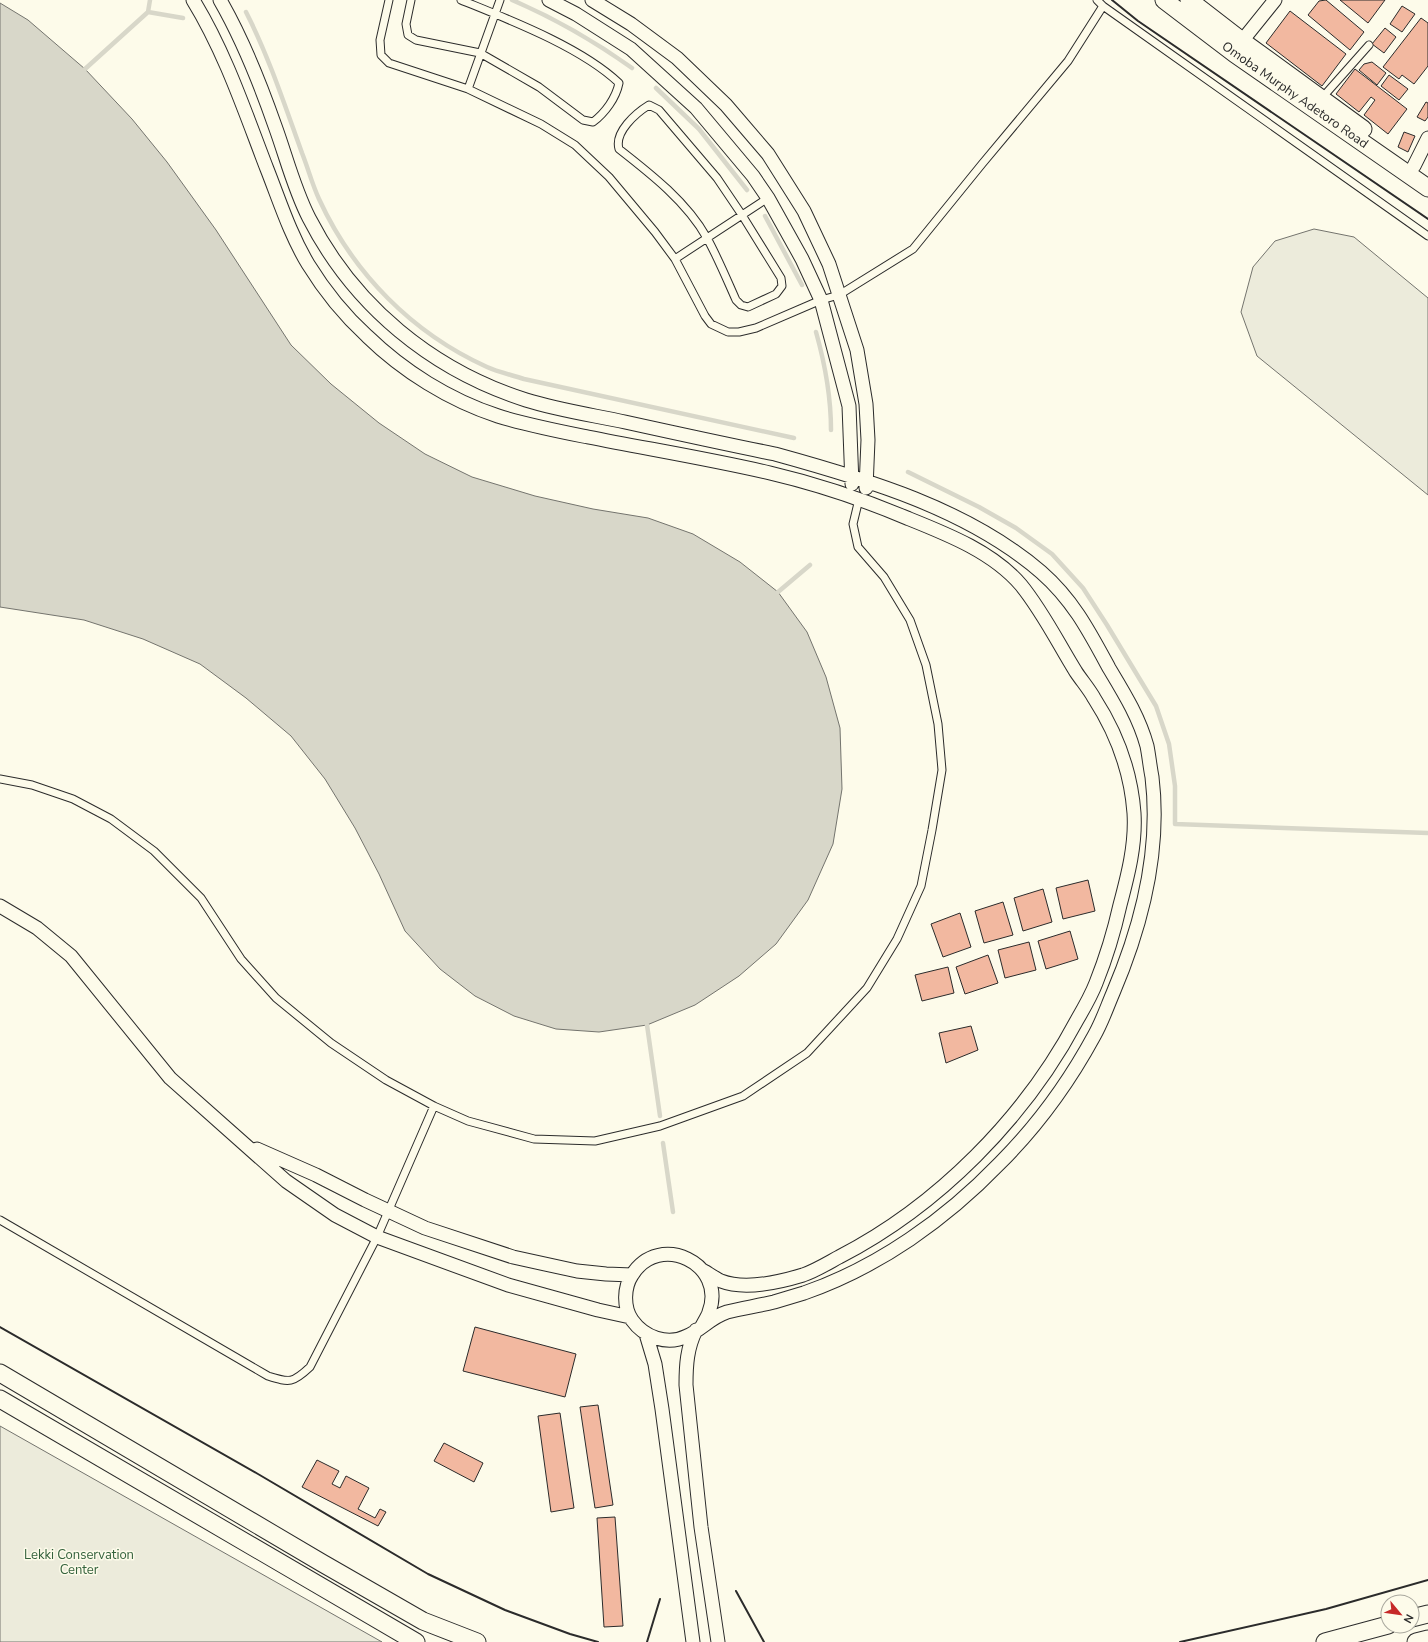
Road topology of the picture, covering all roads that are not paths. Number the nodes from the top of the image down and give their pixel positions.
1 (193, 0) edge
2 (220, 0) edge
3 (389, 0) edge
4 (411, 0) edge
5 (461, 0) edge
6 (500, 0) edge
7 (549, 0) edge
8 (592, 0) edge
9 (1097, 0) edge
10 (1164, 0) edge
11 (1189, 0) edge
12 (1275, 0) edge
13 (1103, 6) junction
14 (496, 14) junction
15 (1242, 41) junction
16 (1369, 45) dead end
17 (480, 53) junction
18 (468, 89) junction
19 (1321, 99) junction
20 (1428, 138) edge
21 (1414, 166) junction
22 (1428, 176) edge
23 (1428, 188) edge
24 (768, 198) junction
25 (742, 215) junction
26 (1428, 236) edge
27 (707, 238) junction
28 (675, 259) junction
29 (839, 295) junction
30 (821, 300) junction
31 (853, 477) junction
32 (866, 482) junction
33 (859, 498) junction
34 (0, 779) edge
35 (0, 906) edge
36 (434, 1106) junction
37 (248, 1145) junction
38 (388, 1211) junction
39 (0, 1220) edge
40 (377, 1237) junction
41 (702, 1270) junction
42 (632, 1275) junction
43 (630, 1317) junction
44 (699, 1328) junction
45 (646, 1334) junction
46 (0, 1373) edge
47 (0, 1399) edge
48 (1380, 1627) edge
49 (1428, 1639) edge
50 (416, 1642) edge
51 (477, 1642) edge
52 (693, 1642) edge
53 (718, 1642) edge
54 (1325, 1642) edge
55 (1416, 1642) edge

1 - 33 street
2 - 31 street
3 - 18 lane
4 - 17 lane
5 - 14 lane
6 - 14 lane
7 - 24 street
8 - 29 street
9 - 13 lane
10 - 23 street, Omoba Murphy Adetoro Road
11 - 15 street, Omoba Murphy Adetoro Road
12 - 15 street
13 - 26 lane
13 - 29 lane
14 - 17 lane
14 - 17 lane
15 - 19 street, Omoba Murphy Adetoro Road
16 - 19 lane
17 - 18 lane
18 - 28 lane
19 - 21 street, Omoba Murphy Adetoro Road
20 - 21 street
21 - 22 street, Omoba Murphy Adetoro Road
24 - 25 lane
24 - 30 street
25 - 27 lane
25 - 27 lane
25 - 27 lane
27 - 28 lane
28 - 30 lane
29 - 30 lane
29 - 32 street
30 - 31 street
31 - 32 street
31 - 33 street
32 - 33 street
32 - 44 street
33 - 36 lane
33 - 41 street
34 - 36 lane
35 - 37 street
36 - 38 lane
37 - 38 street
37 - 40 street
38 - 40 lane
38 - 42 street
39 - 40 lane
40 - 43 street
41 - 42 street
41 - 44 street
42 - 43 street
43 - 45 street
44 - 45 street
44 - 53 street
45 - 52 street
46 - 51 street
47 - 50 street
48 - 54 street
49 - 55 street

